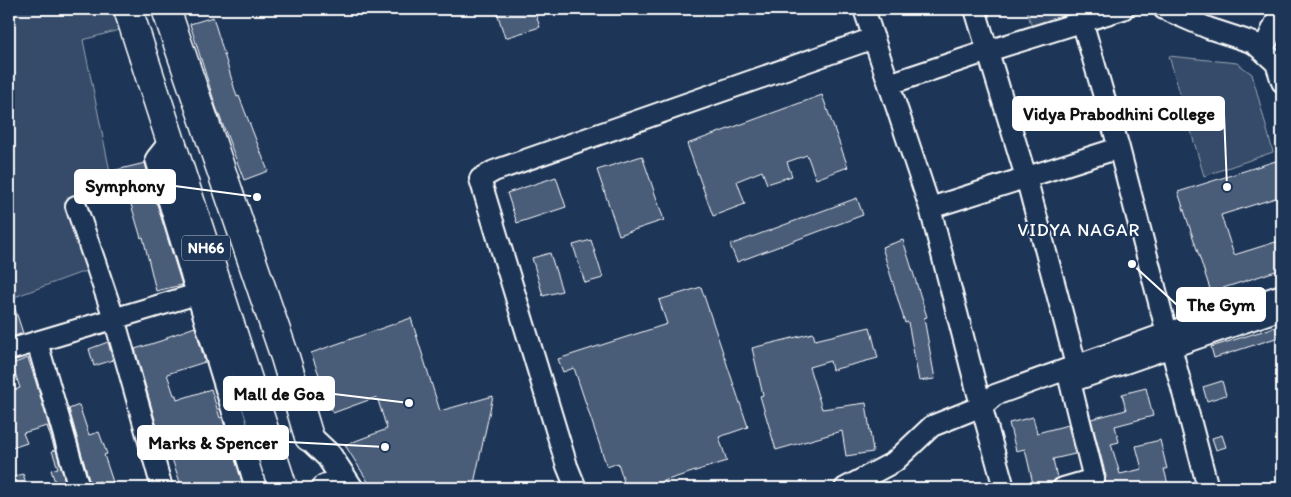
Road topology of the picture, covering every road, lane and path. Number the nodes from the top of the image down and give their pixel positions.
1 (128, 9) edge
2 (166, 9) edge
3 (864, 9) edge
4 (975, 9) edge
5 (1122, 9) edge
6 (1164, 9) edge
7 (1282, 9) edge
8 (1082, 21) junction
9 (874, 38) junction
10 (1263, 50) junction
11 (988, 51) junction
12 (1282, 82) edge
13 (889, 84) junction
14 (171, 140) junction
15 (1119, 148) junction
16 (1026, 177) junction
17 (76, 206) dead end
18 (930, 208) junction
19 (197, 294) junction
20 (1282, 295) edge
21 (1282, 309) edge
22 (114, 318) junction
23 (1169, 340) junction
24 (37, 342) junction
25 (9, 350) edge
26 (1073, 373) junction
27 (982, 406) junction
28 (310, 437) joint
29 (79, 488) edge
30 (162, 488) edge
31 (256, 488) edge
32 (283, 488) edge
33 (350, 488) edge
34 (576, 488) edge
35 (845, 488) edge
36 (1004, 488) edge
37 (1063, 488) edge
38 (1208, 488) edge

1 - 14 highway, NH66
2 - 28 highway, NH66
3 - 9 street
4 - 11 street
5 - 8 street
6 - 10 street
7 - 10 street
8 - 11 street
8 - 15 street
9 - 13 street
9 - 34 street
10 - 12 street
11 - 13 street
11 - 16 street
13 - 18 street
14 - 19 street
14 - 32 highway, NH66
15 - 16 street
15 - 23 street
16 - 18 street
16 - 26 street
17 - 22 street
18 - 27 street
19 - 22 street
19 - 31 street
20 - 23 street
21 - 23 street
22 - 24 street
22 - 30 street
23 - 26 street
23 - 38 street
24 - 25 street
24 - 29 street
26 - 27 street
26 - 37 street
27 - 35 street
27 - 36 street
28 - 33 main road, NH66

